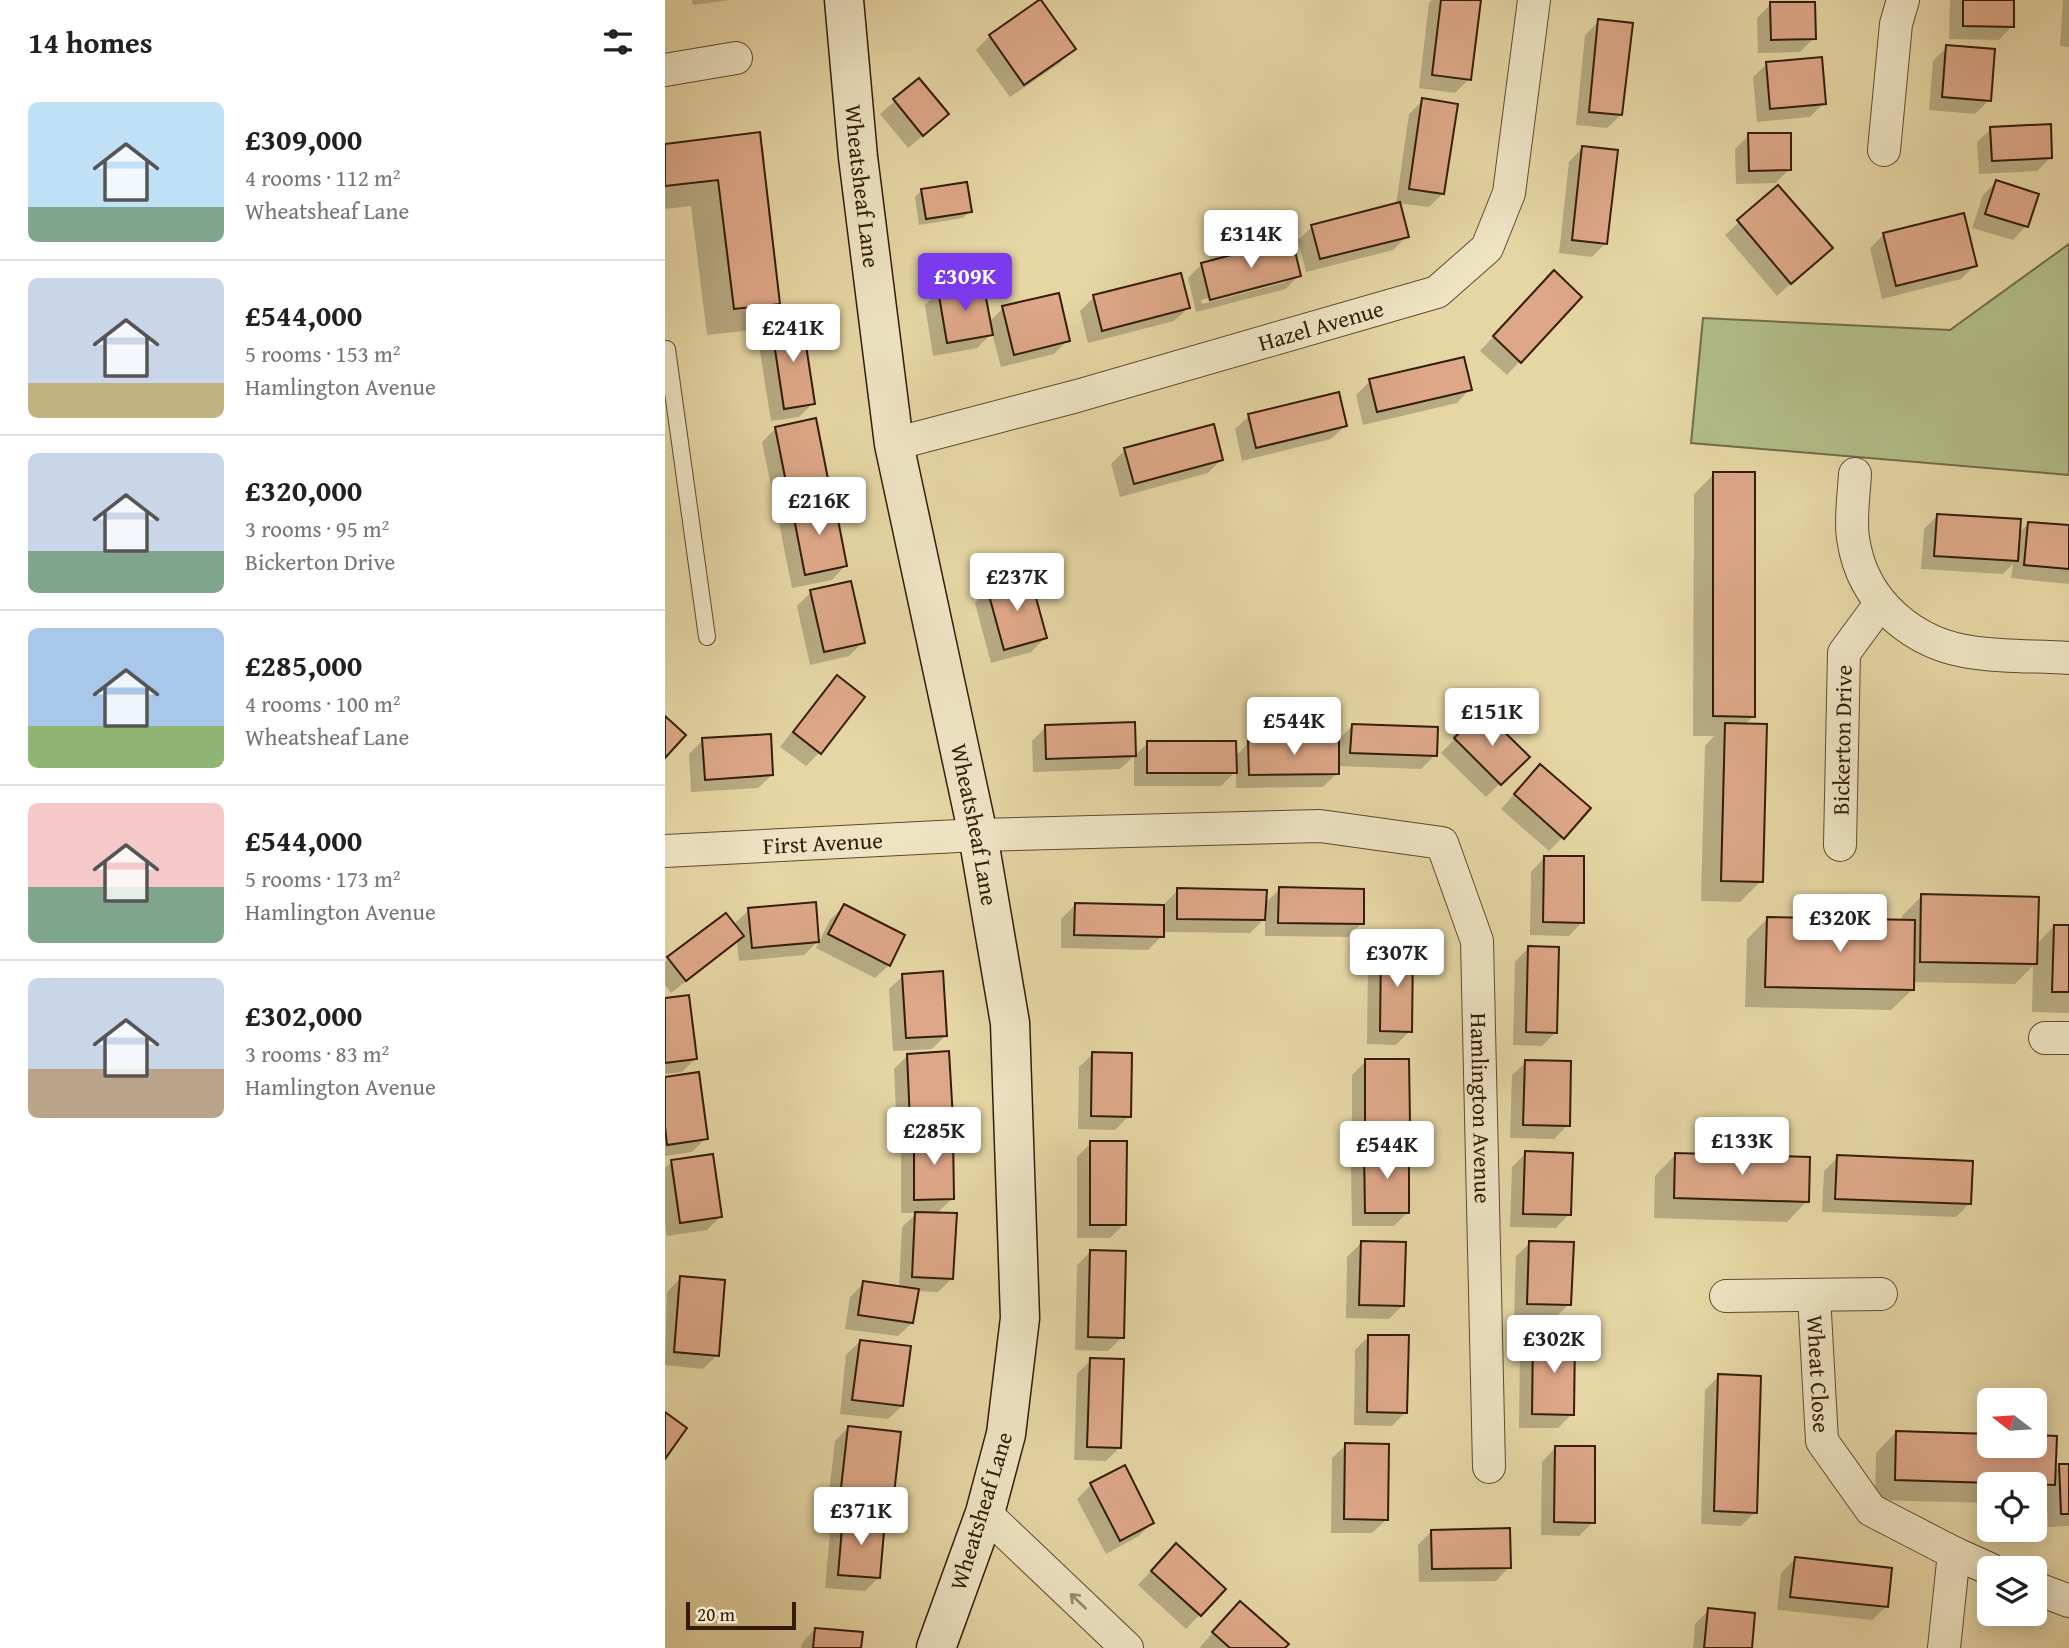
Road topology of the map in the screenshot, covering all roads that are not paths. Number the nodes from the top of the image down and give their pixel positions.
1 (844, 0) edge
2 (1534, 0) edge
3 (1903, 0) edge
4 (736, 58) dead end
5 (665, 70) edge
6 (1884, 150) dead end
7 (665, 350) edge
8 (894, 444) junction
9 (1855, 474) dead end
10 (1880, 604) junction
11 (708, 636) dead end
12 (2069, 658) edge
13 (978, 835) junction
14 (1840, 845) dead end
15 (665, 851) edge
16 (1881, 1294) dead end
17 (1814, 1295) junction
18 (1726, 1296) dead end
19 (1489, 1467) dead end
20 (985, 1513) junction
21 (1954, 1553) junction
22 (1977, 1563) edge
23 (2047, 1593) edge
24 (2069, 1601) edge
25 (936, 1648) edge
26 (1127, 1648) edge
27 (1944, 1648) edge

1 - 8 street, Wheatsheaf Lane
2 - 8 street, Hazel Avenue
3 - 6 street
4 - 5 street
7 - 11 lane
8 - 13 street, Wheatsheaf Lane
9 - 10 street
10 - 12 street
10 - 14 street, Bickerton Drive
13 - 15 street, First Avenue
13 - 19 street, Hamlington Avenue
13 - 20 street, Wheatsheaf Lane
16 - 17 street, Wheat Close
17 - 18 street, Wheat Close
17 - 21 street, Wheat Close
20 - 25 street, Wheatsheaf Lane
26 -> 20 street
21 - 22 street, Wheat Close
21 - 27 street
23 - 24 street

